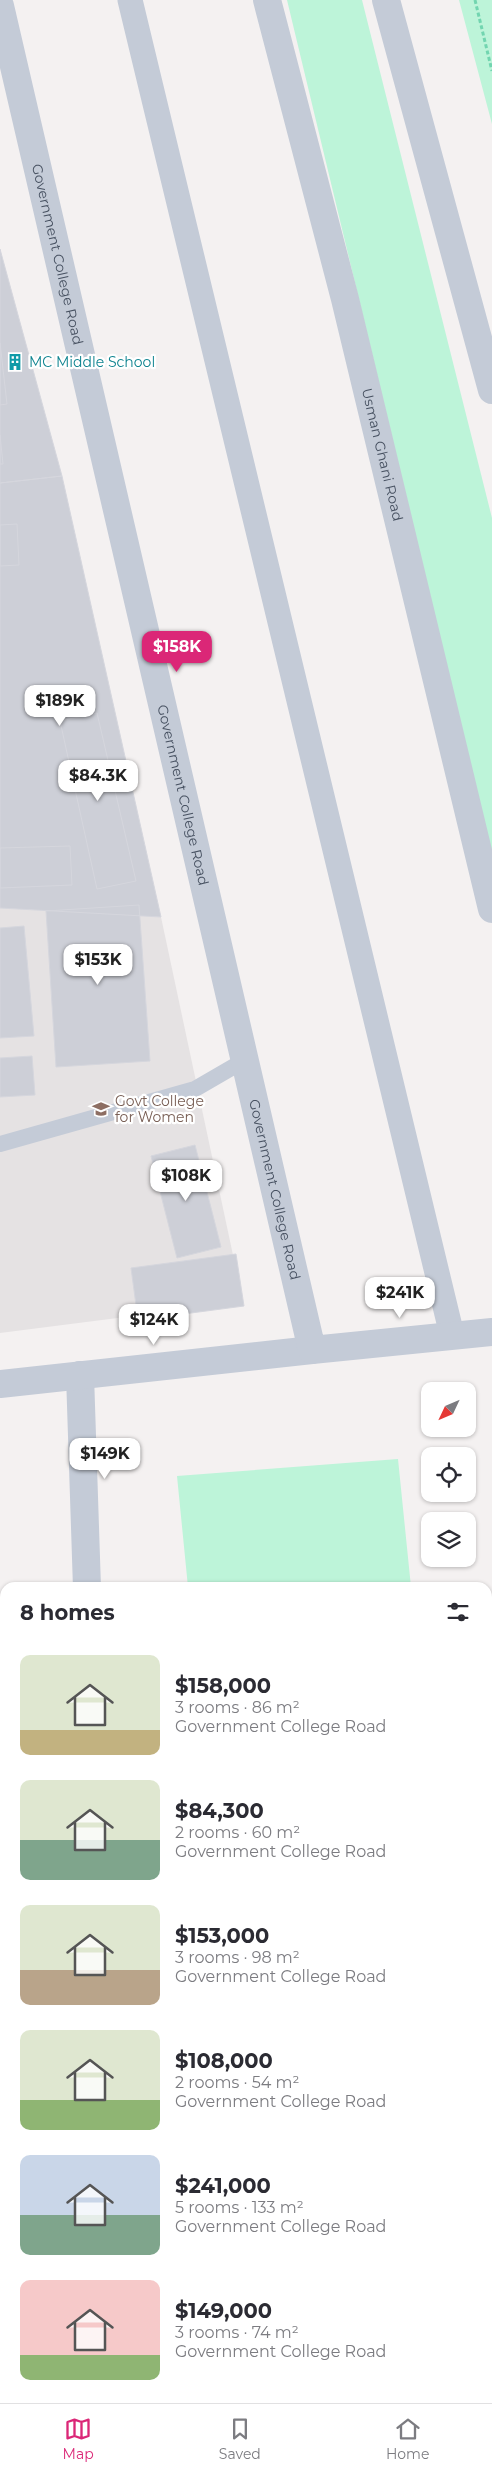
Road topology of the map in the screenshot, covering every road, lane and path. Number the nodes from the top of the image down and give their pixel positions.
1 (130, 0) edge
2 (267, 0) edge
3 (386, 0) edge
4 (475, 0) edge
5 (0, 6) edge
6 (492, 71) edge
7 (492, 390) edge
8 (492, 909) edge
9 (246, 1060) junction
10 (0, 1144) edge
11 (492, 1332) edge
12 (452, 1335) junction
13 (312, 1350) junction
14 (80, 1375) junction
15 (0, 1384) edge
16 (87, 1582) edge

1 - 12 street
2 - 8 street, Usman Ghani Road
3 - 7 street
4 - 6 path
5 - 9 street, Government College Road
9 - 10 lane
9 - 13 street, Government College Road
11 - 12 street
12 - 13 street
13 - 14 street
14 - 15 street
14 - 16 street

